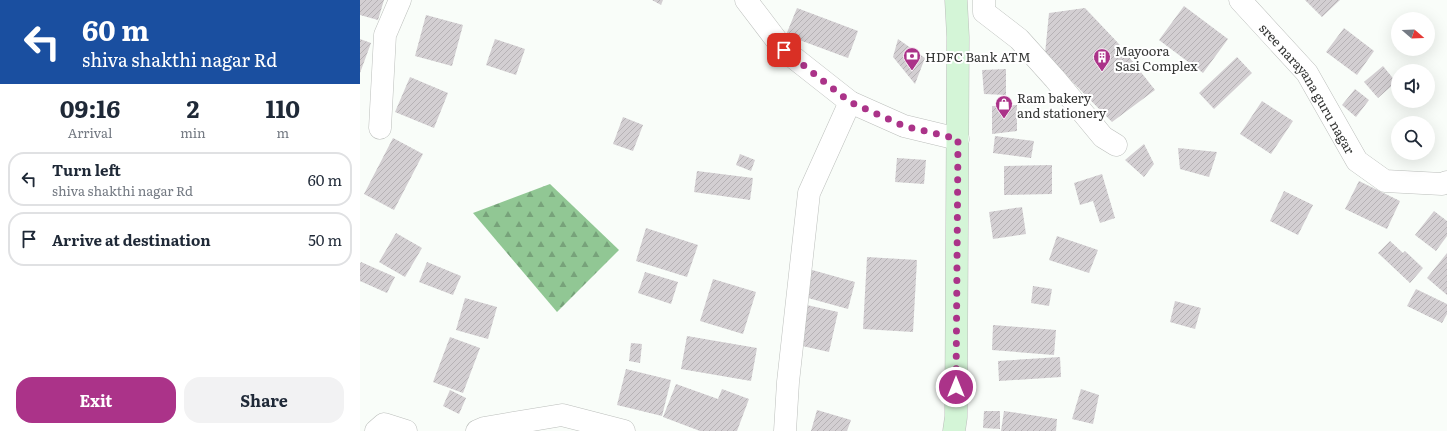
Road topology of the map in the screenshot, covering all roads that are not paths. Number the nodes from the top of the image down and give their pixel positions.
1 (400, 0) edge
2 (746, 0) edge
3 (956, 0) edge
4 (984, 0) edge
5 (1240, 0) edge
6 (850, 102) junction
7 (380, 128) dead end
8 (958, 139) junction
9 (1116, 145) dead end
10 (1447, 182) edge
11 (376, 431) edge
12 (406, 431) edge
13 (477, 431) edge
14 (624, 431) edge
15 (785, 431) edge
16 (954, 431) edge

1 - 7 street
2 - 6 street
3 - 8 main road
4 - 9 street
5 - 10 street, sree narayana guru nagar
6 - 8 street
6 - 15 street
8 - 16 main road
11 - 12 street
13 - 14 street

